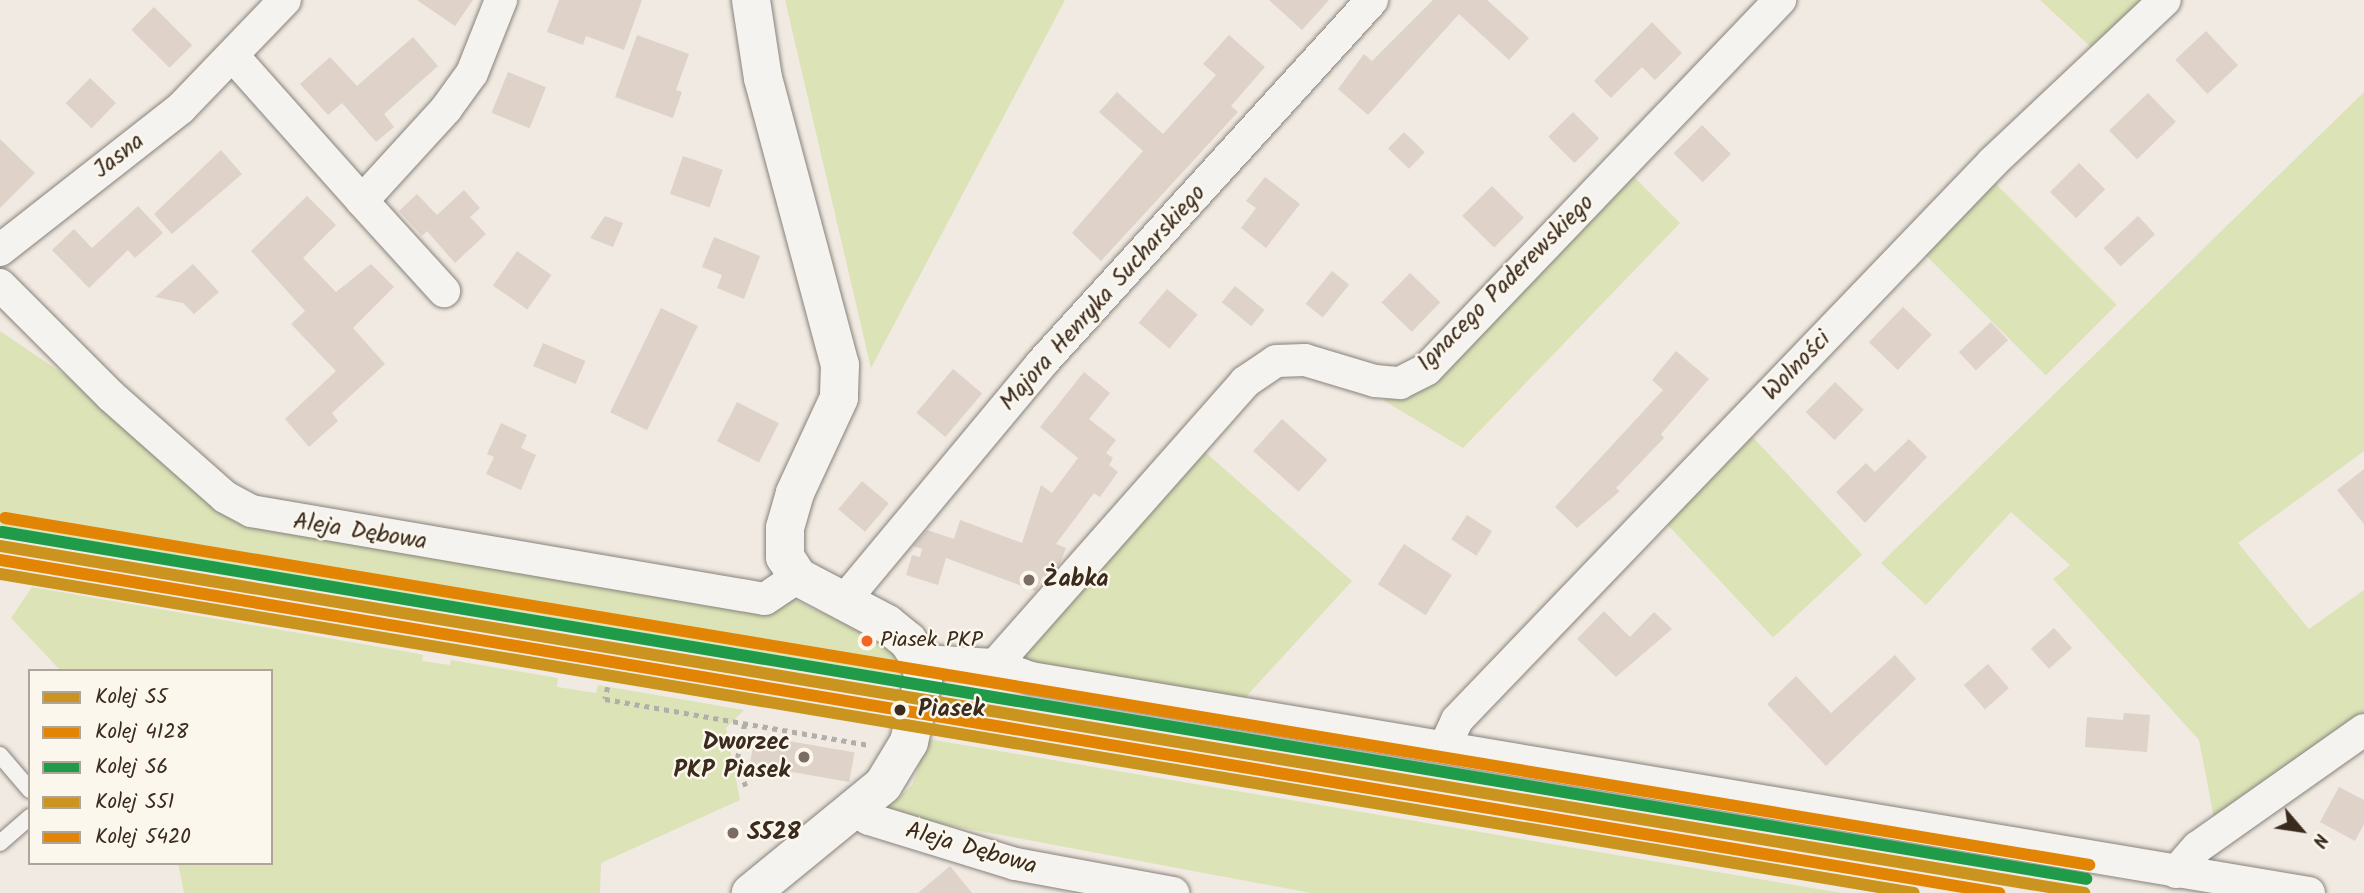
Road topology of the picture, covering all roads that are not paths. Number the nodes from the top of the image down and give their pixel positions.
1 (285, 0) edge
2 (501, 0) edge
3 (1372, 0) edge
4 (1780, 0) edge
5 (2165, 0) edge
6 (752, 12) edge
7 (233, 56) junction
8 (362, 201) junction
9 (0, 250) edge
10 (0, 285) edge
11 (444, 292) dead end
12 (798, 577) junction
13 (843, 603) junction
14 (920, 662) junction
15 (995, 664) junction
16 (2364, 730) edge
17 (1445, 746) junction
18 (0, 755) edge
19 (28, 788) edge
20 (855, 811) junction
21 (28, 819) edge
22 (0, 842) edge
23 (2175, 872) junction
24 (751, 893) edge
25 (1173, 893) edge
26 (2309, 893) edge

1 - 7 street, Jasna
2 - 8 street
3 - 13 street, Majora Henryka Sucharskiego
4 - 15 street, Ignacego Paderewskiego
5 - 17 street, Wolności
6 - 12 street
7 - 8 street
7 - 9 street, Jasna
8 - 11 street
10 - 12 street, Aleja Dębowa
12 - 13 street
13 - 14 street
14 - 15 street
14 - 20 street
15 - 17 street
16 - 23 street
17 - 23 street
18 - 19 lane
20 - 24 street
20 - 25 street, Aleja Dębowa
21 - 22 lane
23 - 26 street

